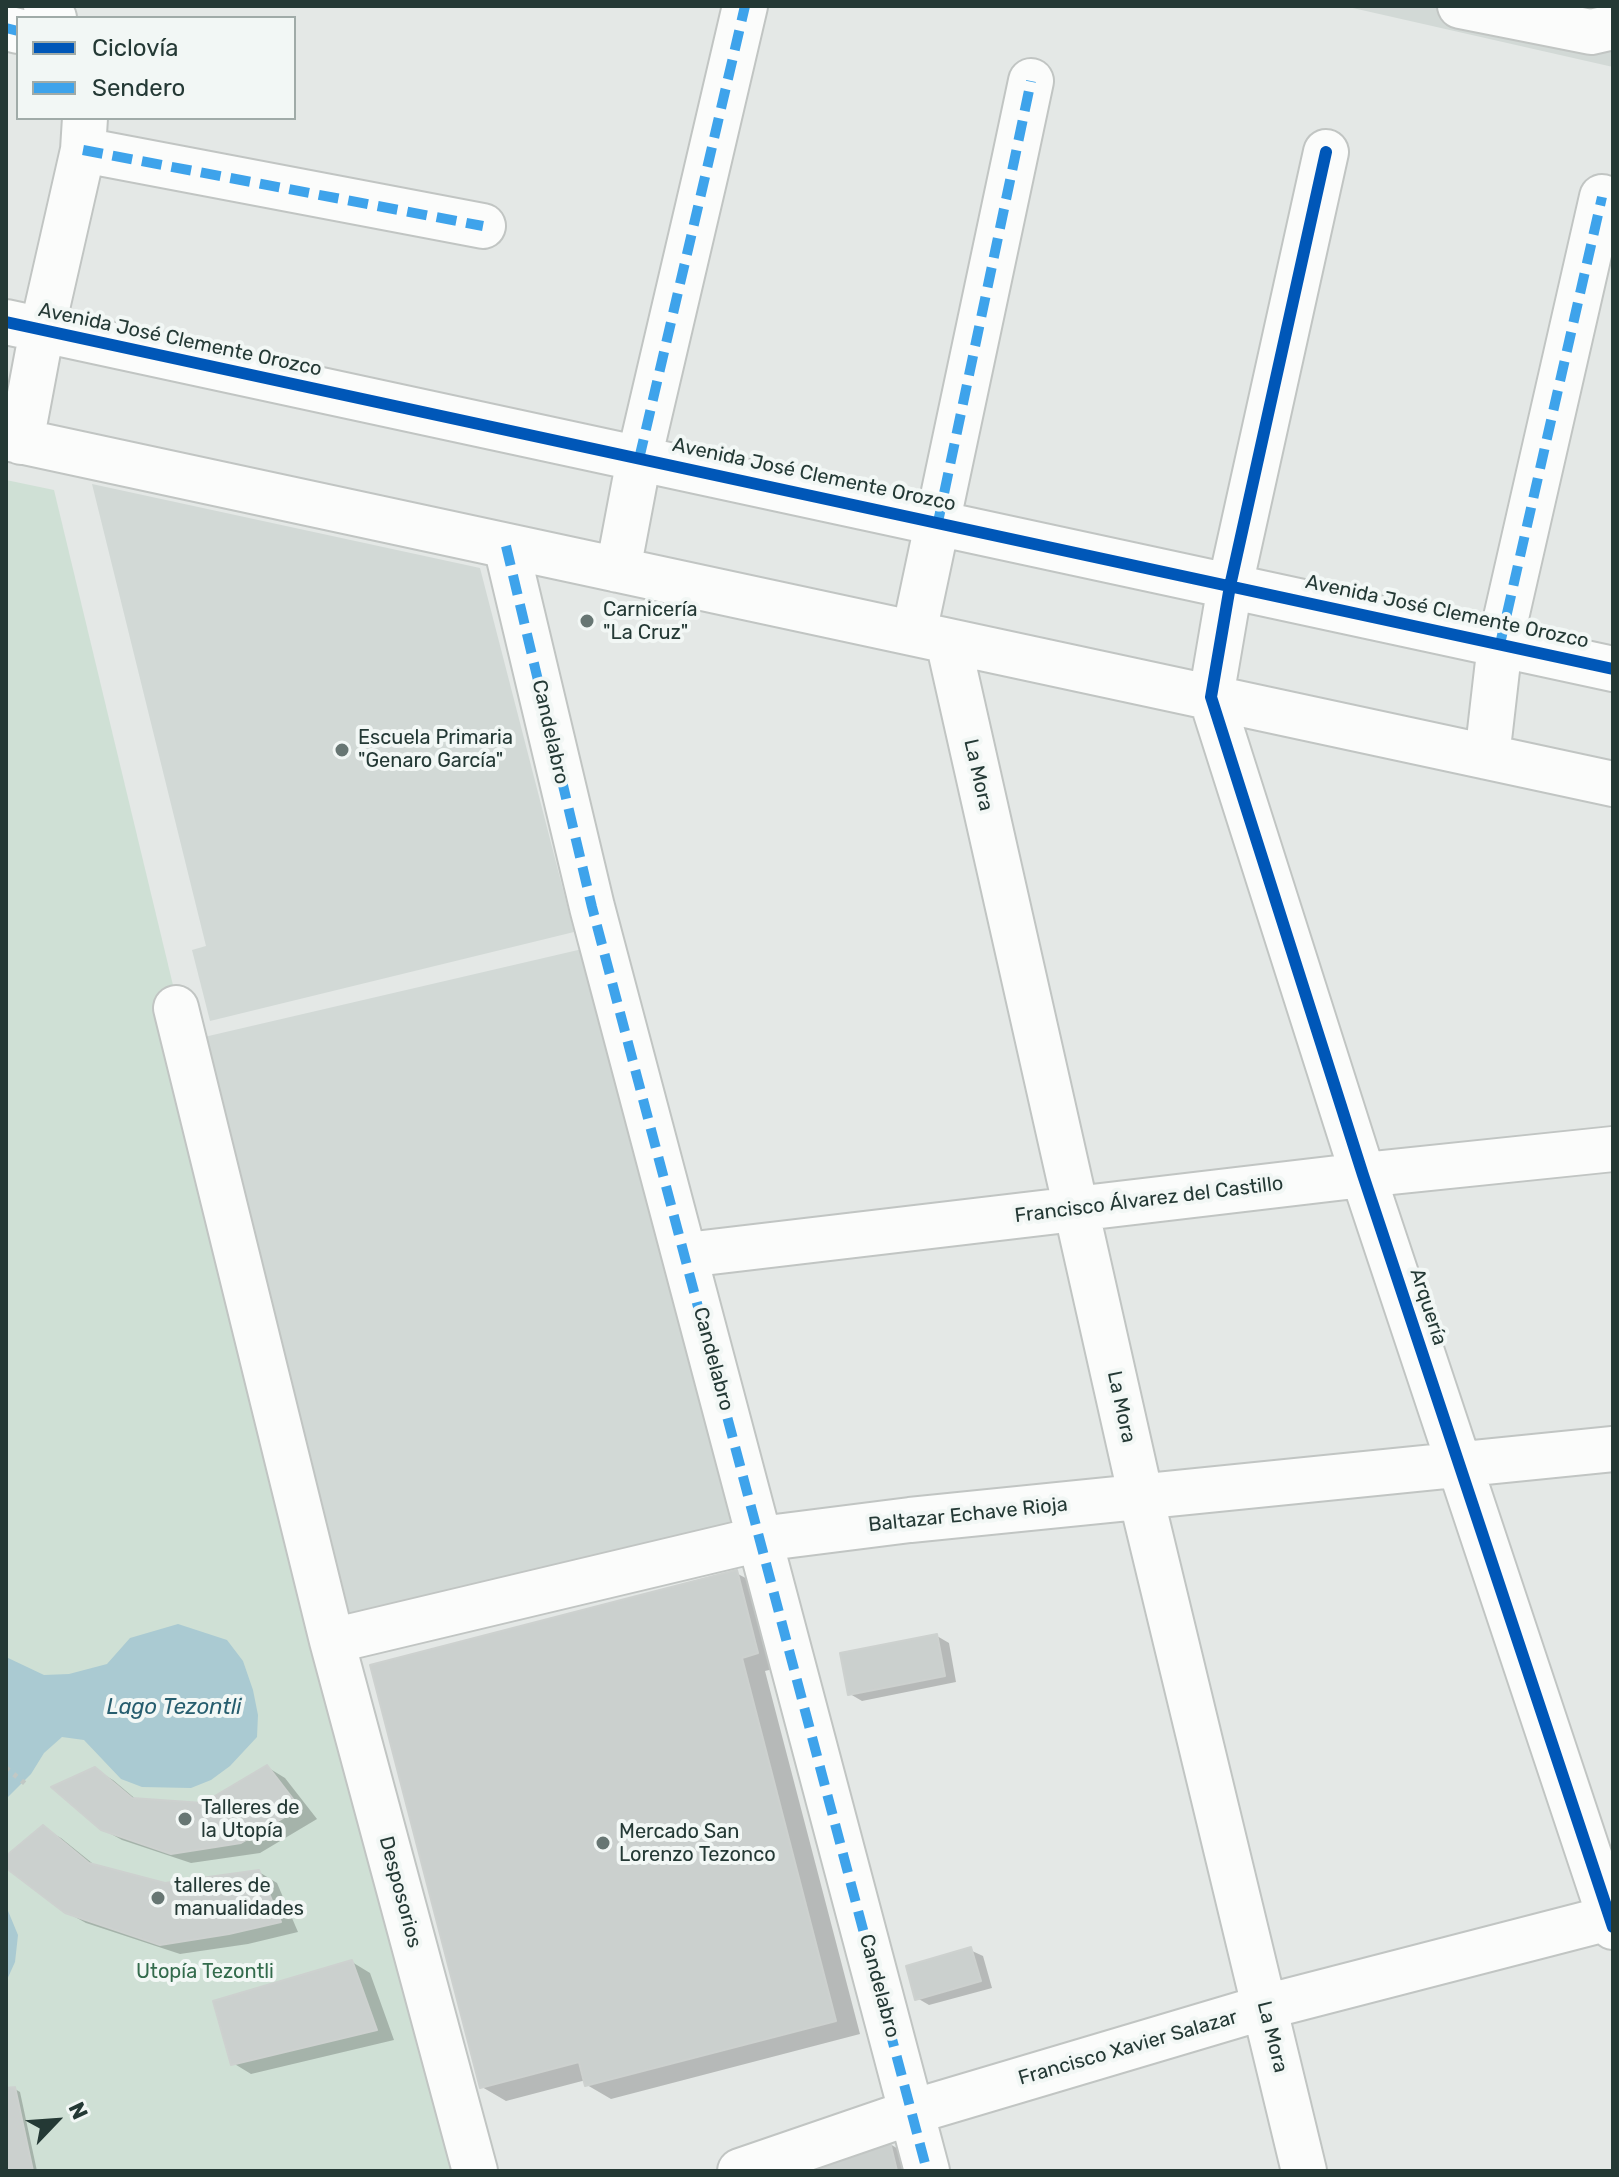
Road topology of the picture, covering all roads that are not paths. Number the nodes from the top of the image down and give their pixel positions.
1 (745, 6) edge
2 (1460, 6) edge
3 (1613, 27) edge
4 (1031, 81) dead end
5 (84, 134) edge
6 (1326, 152) dead end
7 (1602, 197) dead end
8 (483, 226) dead end
9 (24, 326) edge
10 (14, 440) edge
11 (639, 459) junction
12 (938, 522) junction
13 (506, 546) junction
14 (618, 570) junction
15 (1230, 586) junction
16 (931, 637) junction
17 (1500, 644) junction
18 (1613, 669) edge
19 (1211, 697) junction
20 (1487, 757) junction
21 (1613, 784) edge
22 (176, 1008) dead end
23 (1613, 1149) edge
24 (1363, 1175) junction
25 (1077, 1208) junction
26 (686, 1255) junction
27 (1613, 1449) edge
28 (1459, 1465) junction
29 (1141, 1497) junction
30 (760, 1539) junction
31 (329, 1627) junction
32 (1612, 1921) edge
33 (1265, 2007) junction
34 (912, 2112) junction
35 (475, 2171) edge
36 (740, 2171) edge
37 (927, 2171) edge
38 (1304, 2171) edge

1 - 11 street
2 - 3 street
4 - 12 street
5 - 8 street
5 - 9 street
6 - 15 street
7 - 17 street
9 - 10 street
9 - 11 street, Avenida José Clemente Orozco
10 - 13 street
11 - 12 street, Avenida José Clemente Orozco
11 - 14 street
12 - 15 street, Avenida José Clemente Orozco
12 - 16 street
13 - 14 street
13 - 26 street, Candelabro
14 - 16 street
15 - 17 street, Avenida José Clemente Orozco
15 - 19 street
16 - 19 street
16 - 25 street, La Mora
17 - 18 street, Avenida José Clemente Orozco
17 - 20 street
19 - 20 street
19 - 24 street, Arquería
20 - 21 street
22 - 31 street, Desposorios
23 - 24 street, Francisco Álvarez del Castillo
24 - 25 street, Francisco Álvarez del Castillo
24 - 28 street, Arquería
25 - 26 street, Francisco Álvarez del Castillo
25 - 29 street, La Mora
26 - 30 street, Candelabro
27 - 28 street, Baltazar Echave Rioja
28 - 29 street, Baltazar Echave Rioja
28 - 32 street, Arquería
29 - 30 street, Baltazar Echave Rioja
29 - 33 street, La Mora
30 - 31 street, Baltazar Echave Rioja
30 - 34 street, Candelabro
31 - 35 street, Desposorios
32 - 33 street, Francisco Xavier Salazar
33 - 34 street, Francisco Xavier Salazar
33 - 38 street, La Mora
34 - 36 street, Francisco Xavier Salazar
34 - 37 street, Candelabro

